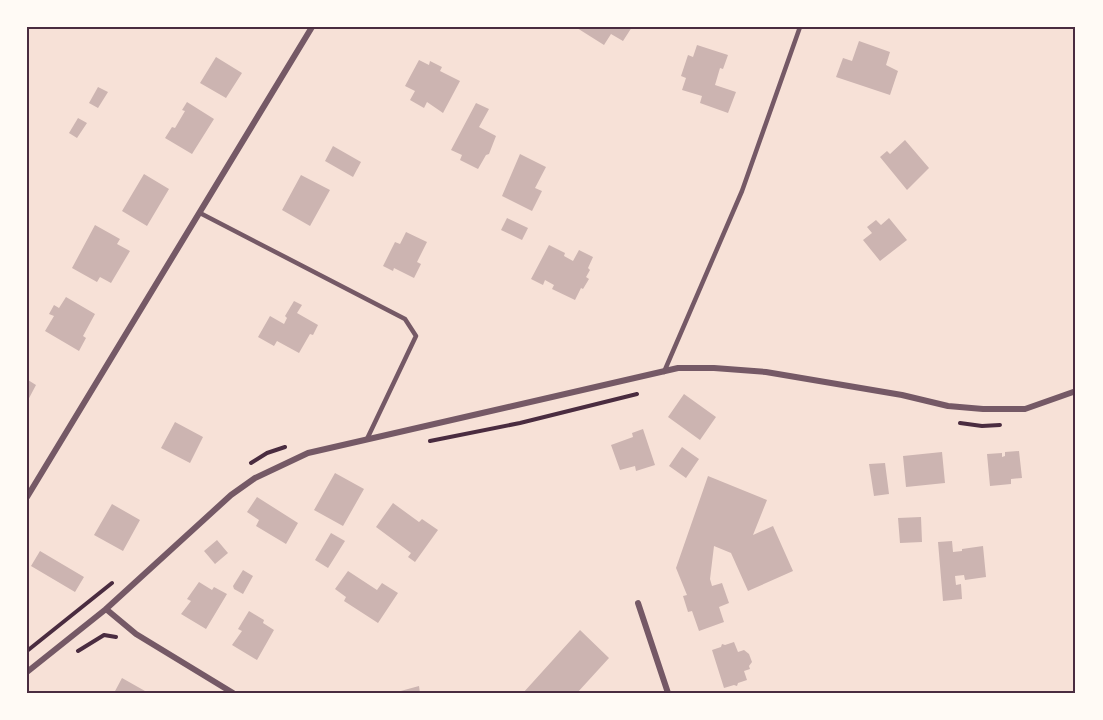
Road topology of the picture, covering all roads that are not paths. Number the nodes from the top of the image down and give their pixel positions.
1 (312, 27) edge
2 (800, 27) edge
3 (200, 213) junction
4 (664, 372) junction
5 (1076, 391) edge
6 (367, 439) junction
7 (27, 497) edge
8 (638, 603) dead end
9 (106, 609) junction
10 (27, 672) edge
11 (233, 693) edge
12 (668, 693) edge

1 - 3 street
2 - 4 lane
3 - 6 lane
3 - 7 street
4 - 5 street
4 - 6 street
6 - 9 street
8 - 12 street
9 - 10 street
9 - 11 street

